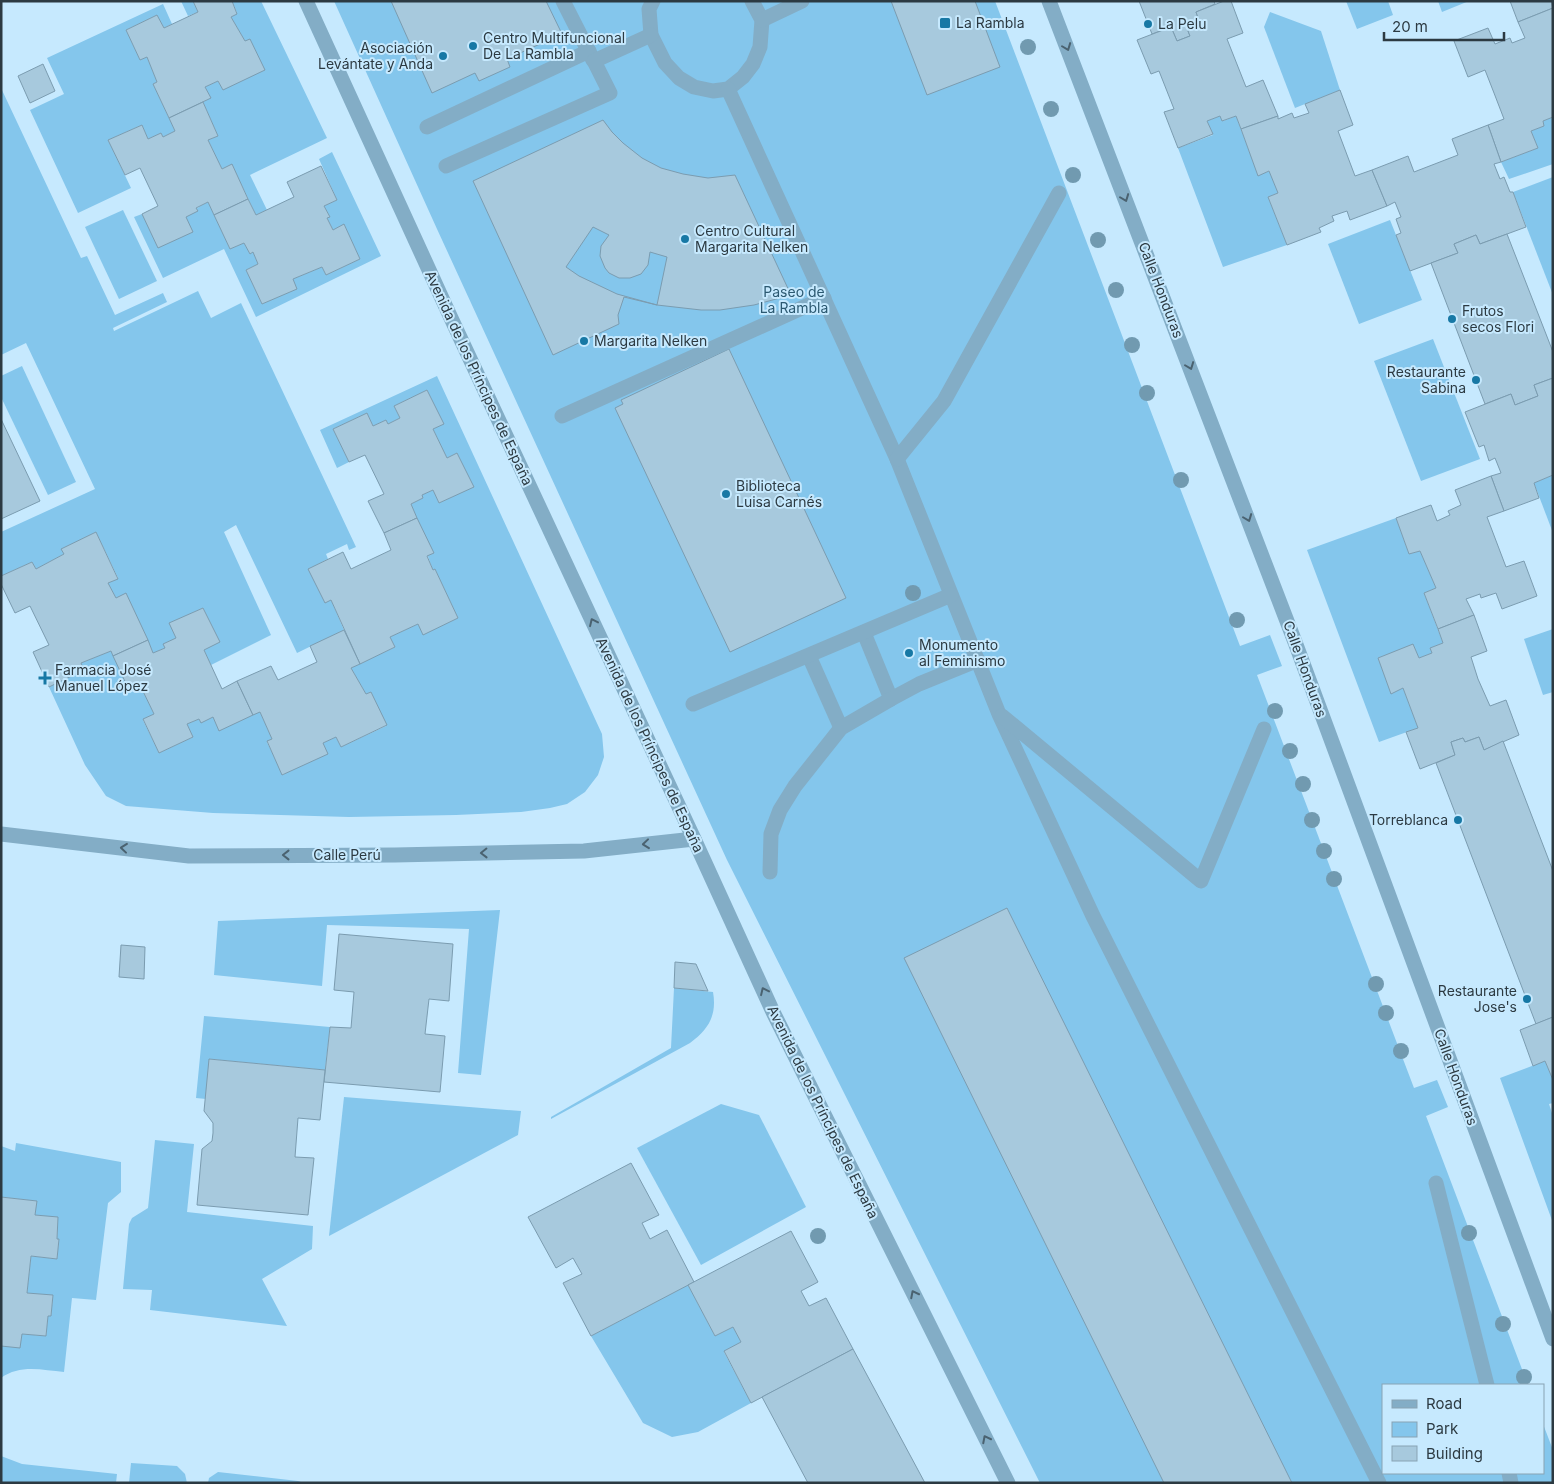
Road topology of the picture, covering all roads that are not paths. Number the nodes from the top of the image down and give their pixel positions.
1 (306, 1) edge
2 (563, 1) edge
3 (653, 1) edge
4 (752, 1) edge
5 (802, 1) edge
6 (1049, 1) edge
7 (762, 20) junction
8 (651, 35) junction
9 (591, 56) junction
10 (728, 89) junction
11 (427, 127) dead end
12 (446, 166) dead end
13 (1058, 193) dead end
14 (824, 298) junction
15 (562, 416) dead end
16 (897, 459) junction
17 (951, 595) junction
18 (864, 632) junction
19 (809, 656) junction
20 (978, 660) junction
21 (891, 699) junction
22 (693, 704) dead end
23 (999, 714) junction
24 (841, 728) junction
25 (1264, 729) dead end
26 (1, 834) edge
27 (694, 839) junction
28 (770, 872) dead end
29 (1436, 1183) dead end
30 (1553, 1339) edge
31 (1487, 1384) edge
32 (1008, 1483) edge
33 (1379, 1483) edge

27 -> 1 street, Avenida de los Príncipes de España
2 - 9 street
3 - 8 street
4 - 7 street
5 - 7 street
6 -> 30 street, Calle Honduras
7 - 10 street
8 - 9 street
8 - 10 street
9 - 11 street
9 - 12 street
10 - 14 street
13 - 16 street
14 - 15 street
14 - 16 street
16 - 17 street
17 - 18 street
17 - 20 street
18 - 19 street
18 - 21 street
19 - 22 street
19 - 24 street
20 - 21 street
20 - 23 street
21 - 24 street
23 - 25 street
23 - 33 street
24 - 28 street
27 -> 26 street, Calle Perú
32 -> 27 street, Avenida de los Príncipes de España
29 - 31 street

